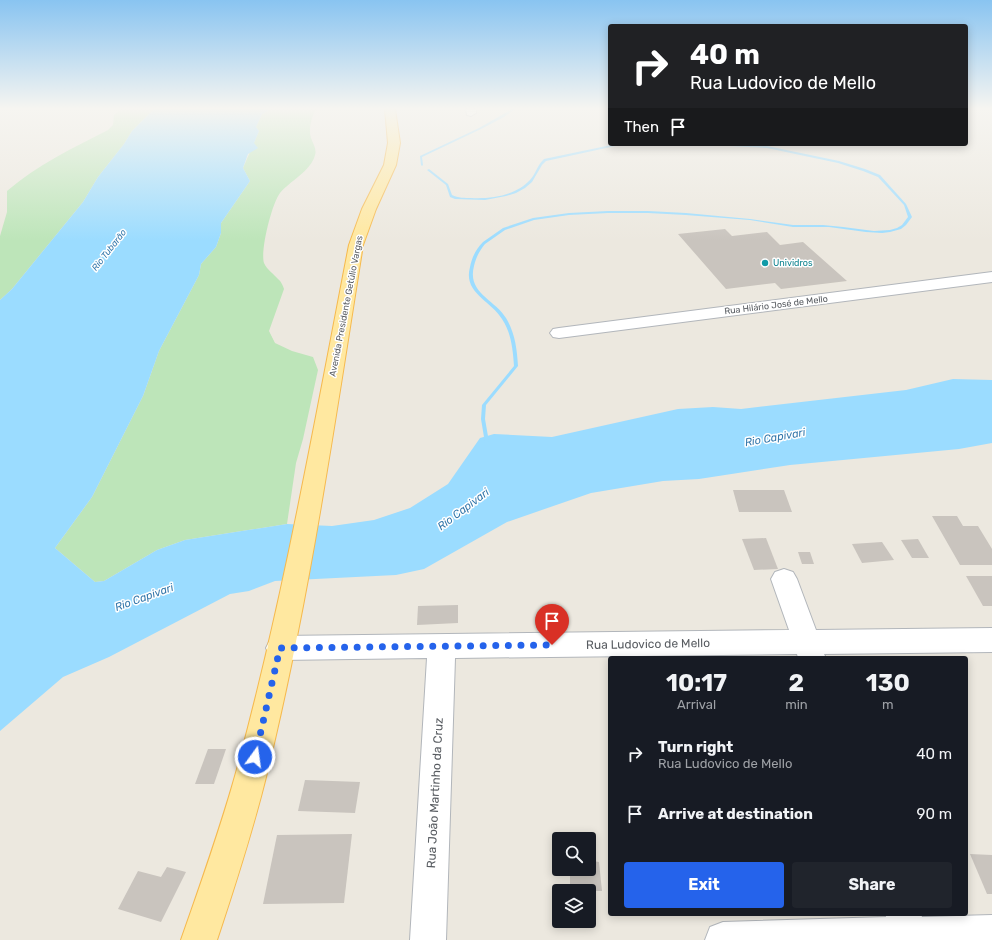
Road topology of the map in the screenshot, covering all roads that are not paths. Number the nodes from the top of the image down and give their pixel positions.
1 (393, 153) edge
2 (992, 277) edge
3 (559, 333) dead end
4 (784, 579) dead end
5 (992, 640) edge
6 (442, 646) junction
7 (280, 648) junction
8 (809, 650) edge
9 (909, 930) edge
10 (992, 933) edge
11 (199, 940) edge
12 (428, 940) edge
13 (723, 940) edge

1 - 7 main road, Avenida Presidente Getúlio Vargas
2 - 3 street, Rua Hilário José de Mello
4 - 8 street
5 - 8 street, Rua Ludovico de Mello
6 - 7 street, Rua Ludovico de Mello
6 - 8 street, Rua Ludovico de Mello
6 - 12 street, Rua João Martinho da Cruz
7 - 11 main road, Avenida Presidente Getúlio Vargas
9 - 10 street
9 - 13 street

